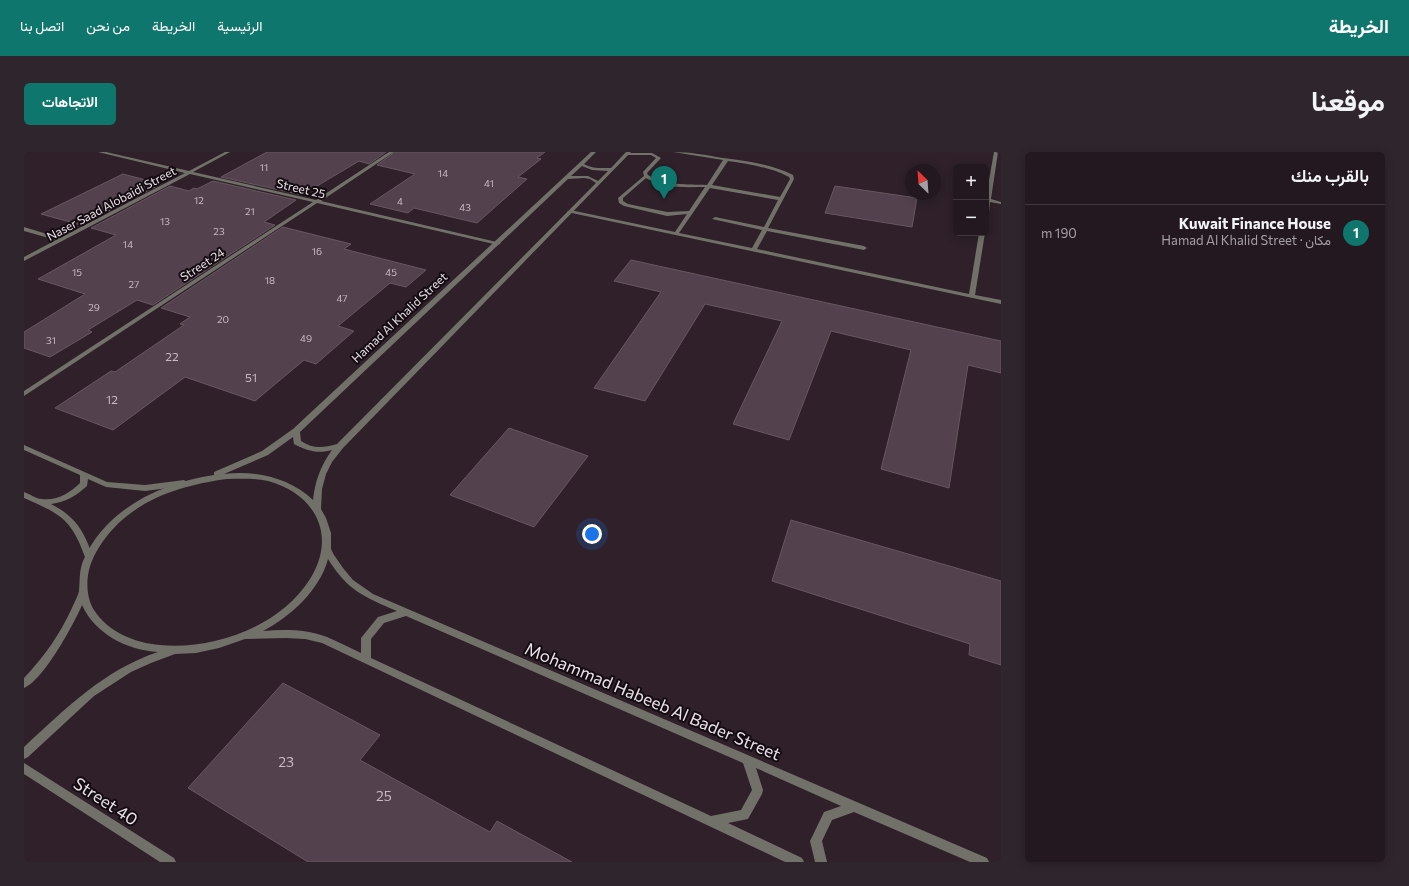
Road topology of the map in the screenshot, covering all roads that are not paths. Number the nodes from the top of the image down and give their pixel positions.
1 (100, 152) edge
2 (228, 152) edge
3 (392, 152) edge
4 (594, 152) edge
5 (675, 152) edge
6 (996, 152) edge
7 (628, 153) edge
8 (995, 158) junction
9 (1001, 159) edge
10 (726, 160) junction
11 (582, 164) junction
12 (612, 169) junction
13 (190, 172) junction
14 (646, 176) junction
15 (568, 178) junction
16 (598, 183) junction
17 (708, 186) junction
18 (989, 194) edge
19 (781, 199) junction
20 (989, 200) edge
21 (316, 202) junction
22 (1001, 203) edge
23 (570, 212) junction
24 (691, 212) junction
25 (715, 219) dead end
26 (766, 229) junction
27 (24, 230) edge
28 (676, 234) junction
29 (982, 236) edge
30 (61, 240) junction
31 (498, 243) junction
32 (864, 248) dead end
33 (754, 250) junction
34 (24, 259) edge
35 (972, 295) junction
36 (1001, 302) edge
37 (24, 394) edge
38 (296, 431) junction
39 (340, 446) junction
40 (24, 447) edge
41 (84, 474) junction
42 (206, 478) junction
43 (185, 483) junction
44 (24, 494) edge
45 (40, 502) junction
46 (317, 508) junction
47 (327, 550) junction
48 (89, 557) junction
49 (83, 593) junction
50 (406, 612) junction
51 (240, 636) junction
52 (177, 650) junction
53 (366, 660) junction
54 (24, 684) edge
55 (24, 754) edge
56 (747, 759) junction
57 (24, 768) edge
58 (855, 806) junction
59 (711, 821) junction
60 (170, 862) edge
61 (798, 862) edge
62 (821, 862) edge
63 (983, 862) edge

1 - 13 street, Street 25
2 - 13 street, Naser Saad Alobaidi Street
3 - 21 street, Street 24
4 - 11 street, Hamad Al Khalid Street
5 - 10 street
6 - 8 street
7 - 12 street
7 - 14 street
8 - 9 street
8 - 18 street
10 - 17 street
10 - 19 street
11 - 12 street
11 - 15 street, Hamad Al Khalid Street
12 - 16 street
13 - 21 street, Street 25
13 - 30 street, Naser Saad Alobaidi Street
14 - 17 street
14 - 24 street
15 - 16 street
15 - 31 street, Hamad Al Khalid Street
16 - 23 street
17 - 19 street
17 - 24 street
19 - 26 street
20 - 22 street
21 - 31 street, Street 25
21 - 37 street, Street 24
23 - 28 street
23 - 39 street
24 - 28 street
25 - 26 street
26 - 32 street
26 - 33 street
27 - 30 street
28 - 33 street
29 - 35 street
30 - 34 street, Naser Saad Alobaidi Street
31 - 38 street, Hamad Al Khalid Street
33 - 35 street
35 - 36 street
38 - 39 street
38 - 42 street, Hamad Al Khalid Street
39 - 46 street
40 - 41 street
41 - 43 street
41 - 45 street
42 - 43 street
42 - 46 street
43 - 48 street
44 - 45 street
45 - 48 street
46 - 47 street
47 - 50 street, Mohammad Habeeb Al Bader Street
47 - 51 street
48 - 49 street
49 - 52 street
49 - 54 street
50 - 53 street
50 - 56 street, Mohammad Habeeb Al Bader Street
51 - 52 street
51 - 53 street
52 - 55 street
53 - 59 street
56 - 58 street, Mohammad Habeeb Al Bader Street
56 - 59 street
57 - 60 street, Street 40
58 - 62 street
58 - 63 street, Mohammad Habeeb Al Bader Street
59 - 61 street

